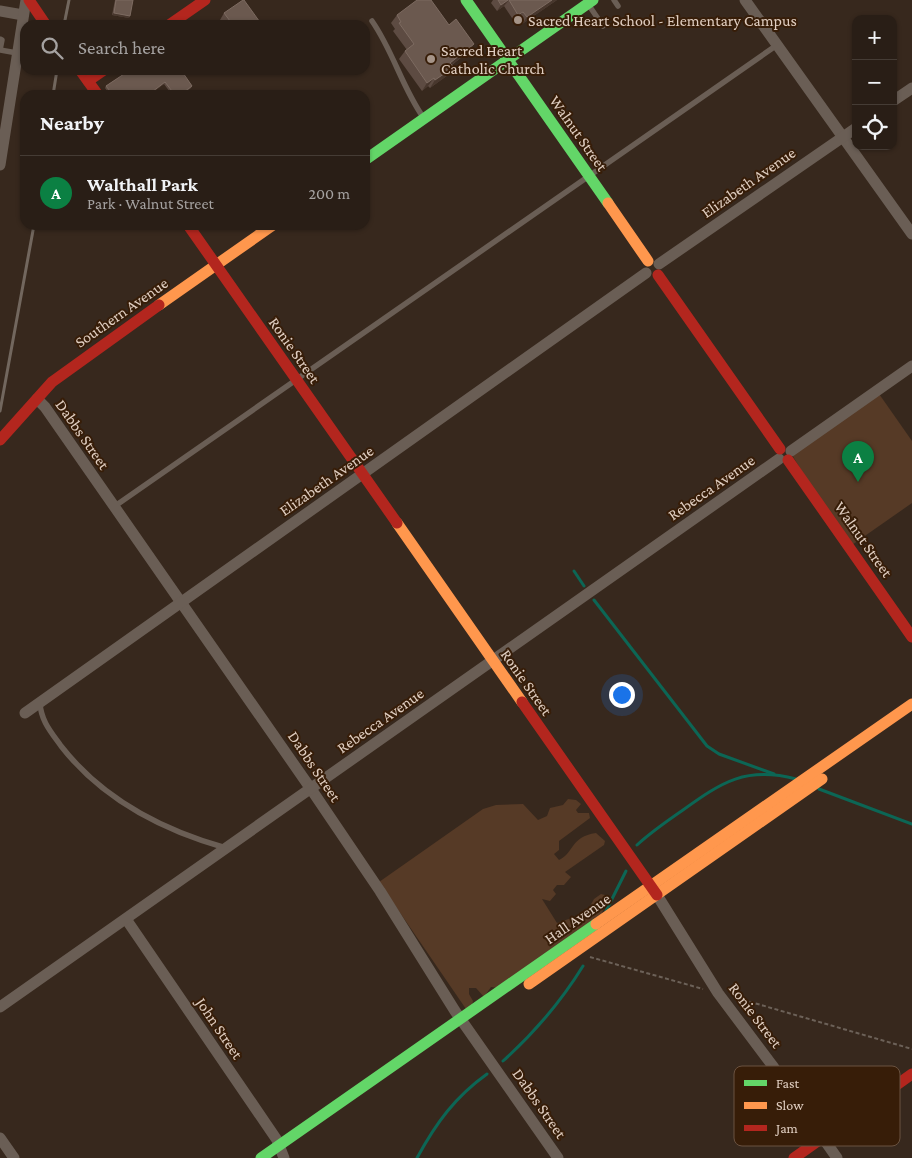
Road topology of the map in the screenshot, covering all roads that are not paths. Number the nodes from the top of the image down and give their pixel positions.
1 (28, 0) edge
2 (205, 0) edge
3 (466, 0) edge
4 (614, 0) edge
5 (746, 0) edge
6 (590, 2) edge
7 (618, 6) dead end
8 (0, 11) edge
9 (23, 15) junction
10 (22, 20) edge
11 (42, 20) edge
12 (176, 20) edge
13 (372, 21) dead end
14 (603, 26) dead end
15 (20, 34) edge
16 (0, 40) edge
17 (777, 44) junction
18 (17, 53) junction
19 (508, 60) junction
20 (84, 75) edge
21 (97, 75) edge
22 (88, 81) junction
23 (912, 88) edge
24 (94, 90) edge
25 (897, 98) edge
26 (424, 119) junction
27 (852, 131) edge
28 (843, 137) junction
29 (370, 157) edge
30 (0, 165) edge
31 (589, 176) junction
32 (192, 230) edge
33 (266, 230) edge
34 (912, 234) edge
35 (216, 265) junction
36 (653, 268) junction
37 (912, 366) edge
38 (296, 380) junction
39 (37, 399) junction
40 (0, 440) edge
41 (784, 455) junction
42 (363, 474) junction
43 (115, 506) junction
44 (182, 602) junction
45 (912, 637) edge
46 (492, 660) junction
47 (40, 703) junction
48 (912, 704) edge
49 (25, 713) dead end
50 (912, 715) edge
51 (311, 789) junction
52 (226, 848) junction
53 (654, 891) junction
54 (126, 919) junction
55 (0, 1007) edge
56 (464, 1023) junction
57 (773, 1066) edge
58 (912, 1074) edge
59 (900, 1083) edge
60 (0, 1138) edge
61 (811, 1146) edge
62 (829, 1146) edge
63 (281, 1154) edge
64 (14, 1158) edge
65 (261, 1158) edge
66 (558, 1158) edge
67 (794, 1158) edge
68 (837, 1158) edge

1 - 9 street
1 - 11 street
2 - 12 street
3 - 19 street, Walnut Street
4 - 7 lane
5 - 17 street
6 - 14 lane
6 - 19 street
8 - 9 street
9 - 10 street
13 - 26 lane
15 - 18 street
16 - 18 lane
17 - 28 street
17 - 31 lane
18 - 30 street
19 - 26 street
19 - 31 street, Walnut Street
20 - 22 street
21 - 22 street
22 - 24 street
23 - 25 street
26 - 29 street
27 - 28 street, Elizabeth Avenue
28 - 34 street
28 - 36 street, Elizabeth Avenue
31 - 36 street, Walnut Street
31 - 38 lane
32 - 35 street, Ronie Street
33 - 35 street, Southern Avenue
35 - 38 street, Ronie Street
35 - 39 street, Southern Avenue
36 - 41 street, Walnut Street
36 - 42 street, Elizabeth Avenue
37 - 41 street, Rebecca Avenue
38 - 42 street, Ronie Street
38 - 43 lane
39 - 40 street, Southern Avenue
39 - 43 street, Dabbs Street
41 - 45 street, Walnut Street
41 - 46 street, Rebecca Avenue
42 - 44 street, Elizabeth Avenue
42 - 46 street, Ronie Street
43 - 44 street, Dabbs Street
44 - 47 street, Elizabeth Avenue
44 - 51 street, Dabbs Street
46 - 51 street, Rebecca Avenue
46 - 53 street, Ronie Street
47 - 49 street, Elizabeth Avenue
47 - 52 lane
48 - 53 street, Hall Avenue
50 - 53 street, Hall Avenue
51 - 52 street, Rebecca Avenue
51 - 56 street, Dabbs Street
52 - 54 street, Rebecca Avenue
53 - 56 street, Hall Avenue
53 - 56 street, Hall Avenue
53 - 57 street, Ronie Street
54 - 55 street, Rebecca Avenue
54 - 63 street, John Street
56 - 63 street, Hall Avenue
56 - 66 street, Dabbs Street
58 - 59 street
60 - 64 street
61 - 67 street
62 - 68 street, Ronie Street
63 - 65 street, Hall Avenue

